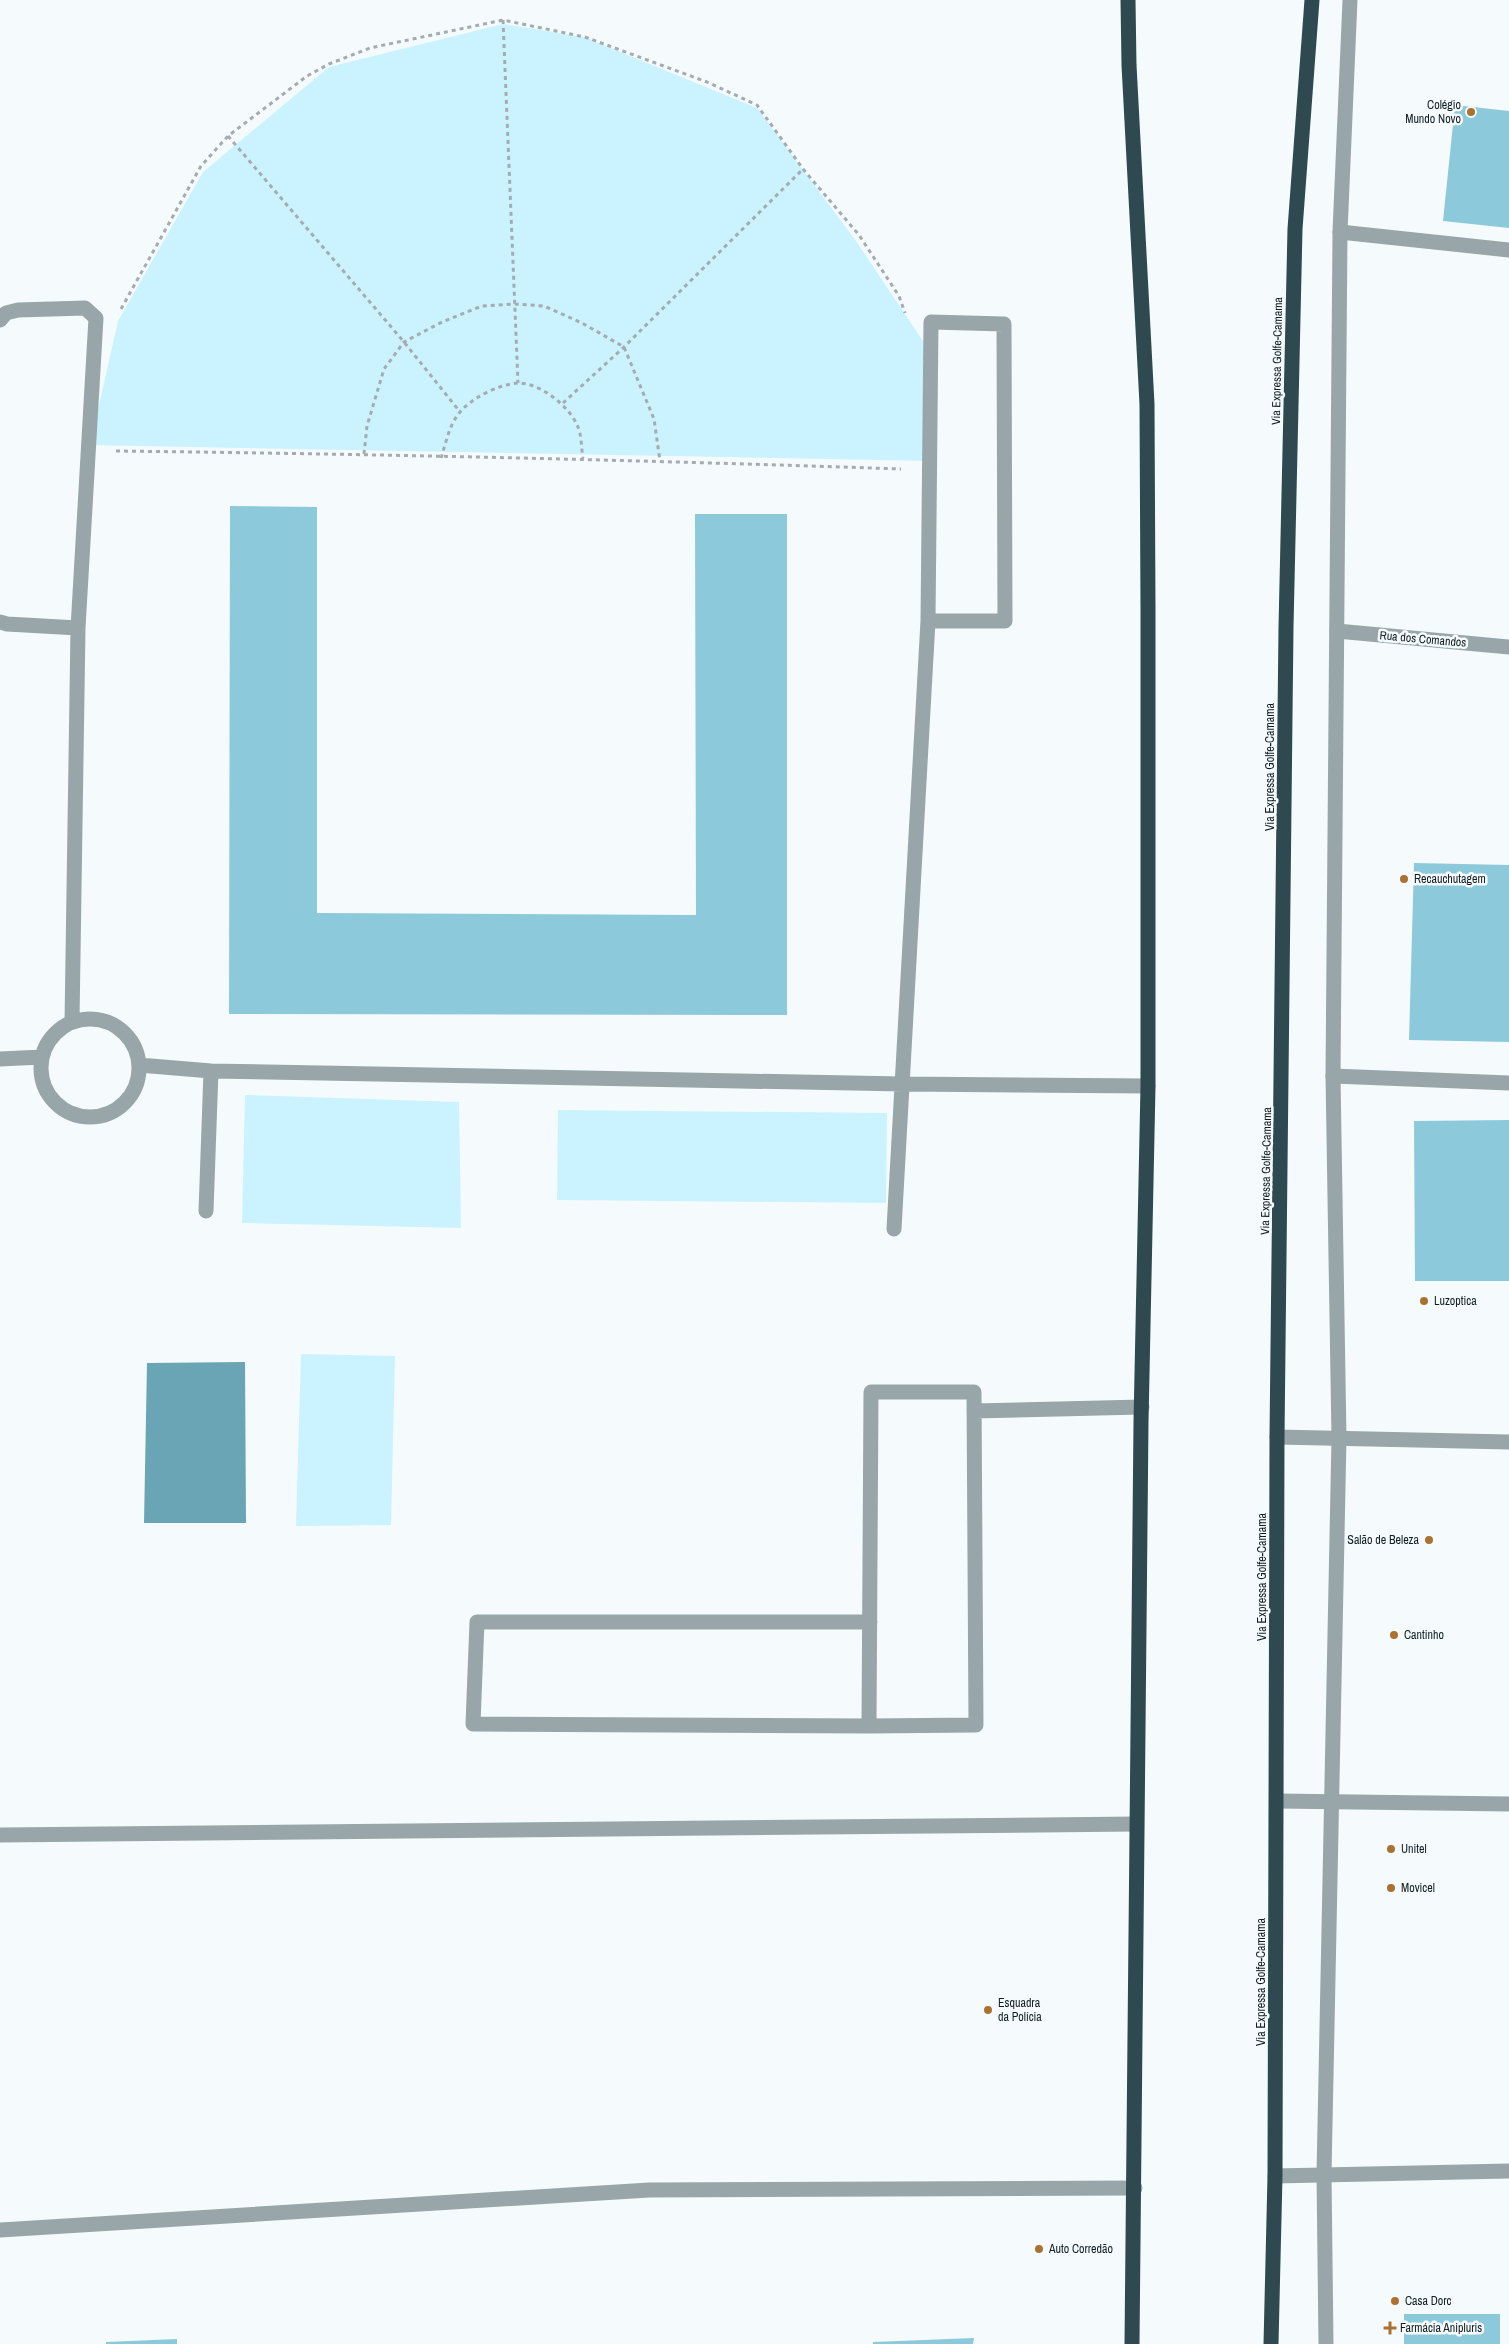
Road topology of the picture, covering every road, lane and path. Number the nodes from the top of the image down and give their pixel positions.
1 (1128, 0) edge
2 (1312, 0) edge
3 (1350, 0) edge
4 (502, 20) junction
5 (228, 136) junction
6 (803, 169) junction
7 (1340, 232) junction
8 (1509, 250) edge
9 (515, 304) junction
10 (118, 314) dead end
11 (905, 315) dead end
12 (0, 320) edge
13 (404, 342) junction
14 (624, 347) junction
15 (518, 383) junction
16 (563, 403) junction
17 (460, 412) junction
18 (87, 450) junction
19 (364, 454) junction
20 (441, 458) junction
21 (583, 458) junction
22 (660, 461) junction
23 (908, 469) dead end
24 (0, 622) edge
25 (928, 622) junction
26 (78, 628) junction
27 (1337, 631) junction
28 (1509, 647) edge
29 (72, 1022) junction
30 (42, 1057) junction
31 (0, 1060) edge
32 (139, 1065) junction
33 (210, 1071) junction
34 (1333, 1076) junction
35 (1509, 1083) edge
36 (903, 1084) junction
37 (1148, 1086) junction
38 (206, 1211) dead end
39 (894, 1229) dead end
40 (1142, 1407) junction
41 (974, 1411) junction
42 (1277, 1437) junction
43 (1339, 1438) junction
44 (1509, 1442) edge
45 (870, 1622) junction
46 (869, 1726) junction
47 (1276, 1801) junction
48 (1331, 1801) junction
49 (1509, 1804) edge
50 (1136, 1824) junction
51 (0, 1834) edge
52 (1509, 2170) edge
53 (1324, 2174) junction
54 (1275, 2176) junction
55 (1135, 2188) junction
56 (0, 2230) edge
57 (1132, 2344) edge
58 (1271, 2344) edge
59 (1326, 2344) edge

1 - 37 highway
2 - 42 highway, Via Expressa Golfe-Camama
3 - 7 street
4 - 5 path
4 - 6 path
4 - 9 path
5 - 10 path
5 - 13 path
6 - 11 path
6 - 14 path
7 - 8 street
7 - 27 street
9 - 13 path
9 - 14 path
9 - 15 path
12 - 18 street
13 - 17 path
13 - 19 path
14 - 16 path
14 - 22 path
15 - 16 path
15 - 17 path
16 - 21 path
17 - 20 path
18 - 19 path
18 - 26 street
19 - 20 path
20 - 21 path
21 - 22 path
22 - 23 path
24 - 26 street
25 - 25 street
25 - 36 street
26 - 29 street
27 - 28 street, Rua dos Comandos
27 - 34 street
29 - 30 street
29 - 32 street
30 - 31 street
30 - 32 street
32 - 33 street
33 - 36 street
33 - 38 street
34 - 35 street
34 - 43 street
36 - 37 street
36 - 39 street
37 - 40 highway
40 - 41 street
40 - 50 highway
41 - 45 street
41 - 46 street
42 - 43 street
42 - 47 highway, Via Expressa Golfe-Camama
43 - 44 street
43 - 48 street
45 - 46 street
45 - 46 street
47 - 48 street
47 - 54 highway, Via Expressa Golfe-Camama
48 - 49 street
48 - 53 street
50 - 51 street
50 - 55 highway
52 - 53 street
53 - 54 street
53 - 59 street
54 - 58 highway, Via Expressa Golfe-Camama
55 - 56 street
55 - 57 highway

